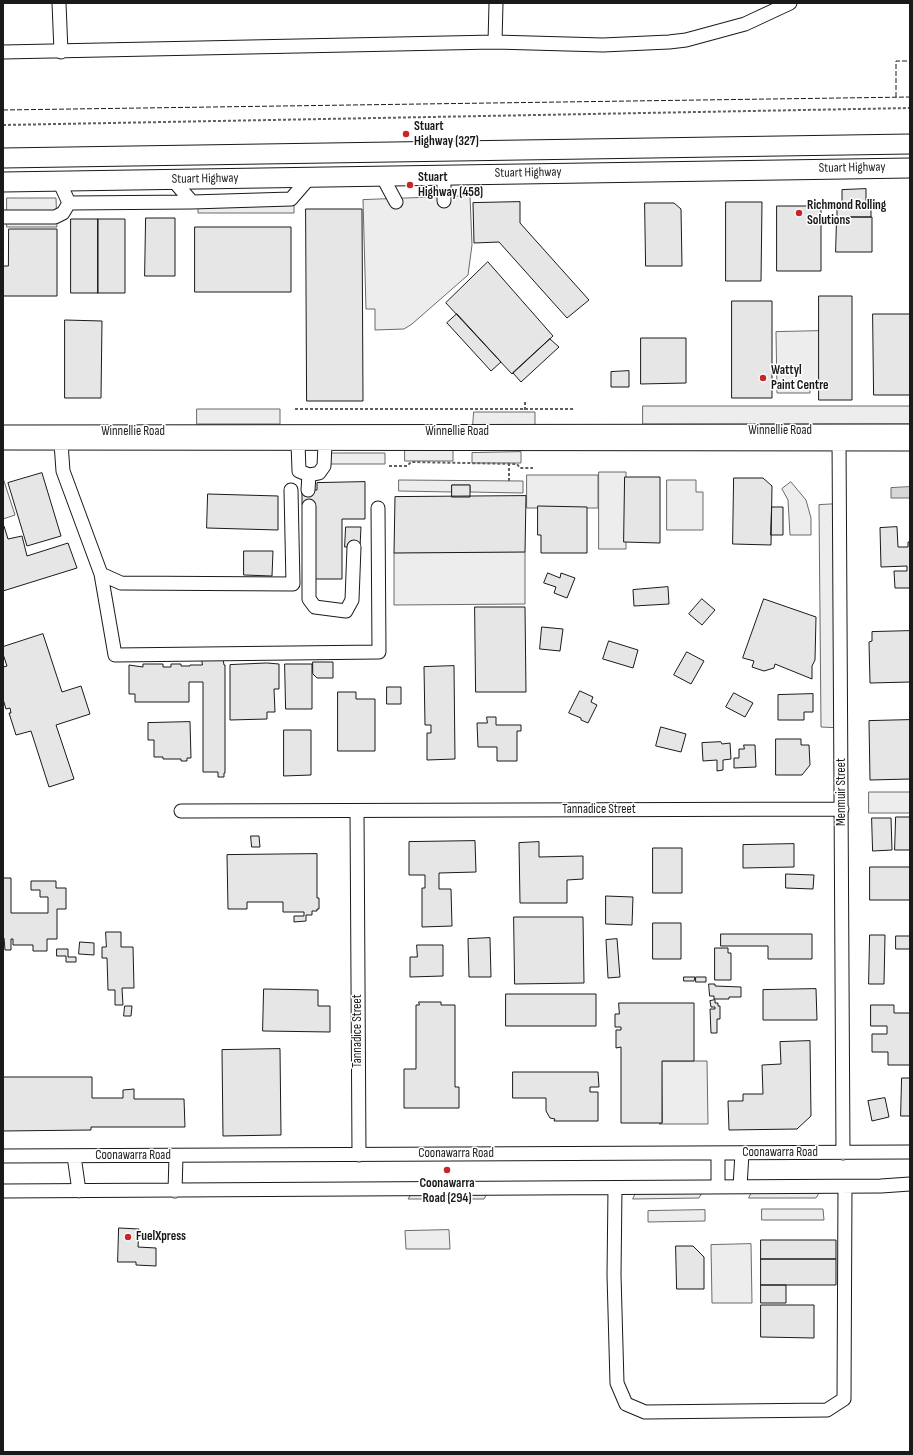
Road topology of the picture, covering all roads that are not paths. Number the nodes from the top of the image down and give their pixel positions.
1 (59, 3) edge
2 (496, 3) edge
3 (790, 3) edge
4 (495, 42) junction
5 (3, 52) edge
6 (61, 52) junction
7 (910, 144) edge
8 (486, 150) junction
9 (3, 158) edge
10 (910, 168) edge
11 (486, 174) junction
12 (444, 175) junction
13 (382, 176) junction
14 (310, 177) junction
15 (172, 179) junction
16 (59, 181) junction
17 (3, 182) edge
18 (444, 201) dead end
19 (192, 202) junction
20 (396, 202) dead end
21 (69, 203) junction
22 (3, 217) edge
23 (910, 431) edge
24 (3, 432) edge
25 (839, 438) junction
26 (3, 443) edge
27 (61, 443) junction
28 (298, 443) junction
29 (325, 444) junction
30 (910, 444) edge
31 (308, 476) junction
32 (291, 490) dead end
33 (308, 490) dead end
34 (308, 506) dead end
35 (378, 508) dead end
36 (354, 547) dead end
37 (101, 574) junction
38 (842, 809) junction
39 (181, 811) dead end
40 (357, 811) junction
41 (910, 1152) edge
42 (718, 1153) junction
43 (742, 1153) junction
44 (843, 1153) junction
45 (358, 1155) junction
46 (3, 1156) edge
47 (74, 1156) junction
48 (176, 1156) junction
49 (910, 1172) edge
50 (896, 1184) junction
51 (910, 1184) edge
52 (718, 1187) junction
53 (740, 1187) junction
54 (845, 1187) junction
55 (615, 1188) junction
56 (79, 1190) junction
57 (3, 1191) edge
58 (175, 1191) junction

1 - 6 street
2 - 4 street
3 - 4 street
4 - 6 street
5 - 6 street
7 - 8 highway, Stuart Highway
8 - 9 highway, Stuart Highway
8 - 11 highway
10 - 11 highway, Stuart Highway
11 - 12 highway, Stuart Highway
12 - 13 highway, Stuart Highway
12 - 18 street
13 - 14 highway, Stuart Highway
13 - 20 street
14 - 15 highway, Stuart Highway
14 - 19 street
15 - 16 highway, Stuart Highway
15 - 19 street
16 - 17 highway, Stuart Highway
16 - 21 street
19 - 21 street
21 - 22 street
23 - 25 street, Winnellie Road
24 - 25 street, Winnellie Road
25 - 29 street, Winnellie Road
25 - 30 street, Winnellie Road
25 - 38 street, Menmuir Street
26 - 27 street, Winnellie Road
27 - 28 street, Winnellie Road
27 - 37 street
28 - 29 street, Winnellie Road
28 - 31 street
29 - 31 street
31 - 33 street
32 - 37 street
34 - 36 street
35 - 37 street
38 - 40 street, Tannadice Street
38 - 44 street, Menmuir Street
39 - 40 street, Tannadice Street
40 - 45 street, Tannadice Street
41 - 44 street, Coonawarra Road
42 - 43 street, Coonawarra Road
42 - 45 street, Coonawarra Road
42 - 52 street
43 - 44 street, Coonawarra Road
43 - 53 street
45 - 48 street, Coonawarra Road
46 - 47 street, Coonawarra Road
47 - 48 street, Coonawarra Road
47 - 56 street
48 - 58 street
49 - 50 street
50 - 51 street
50 - 54 street
52 - 53 street
52 - 55 street
53 - 54 street
54 - 55 street
55 - 58 street
56 - 57 street
56 - 58 street

